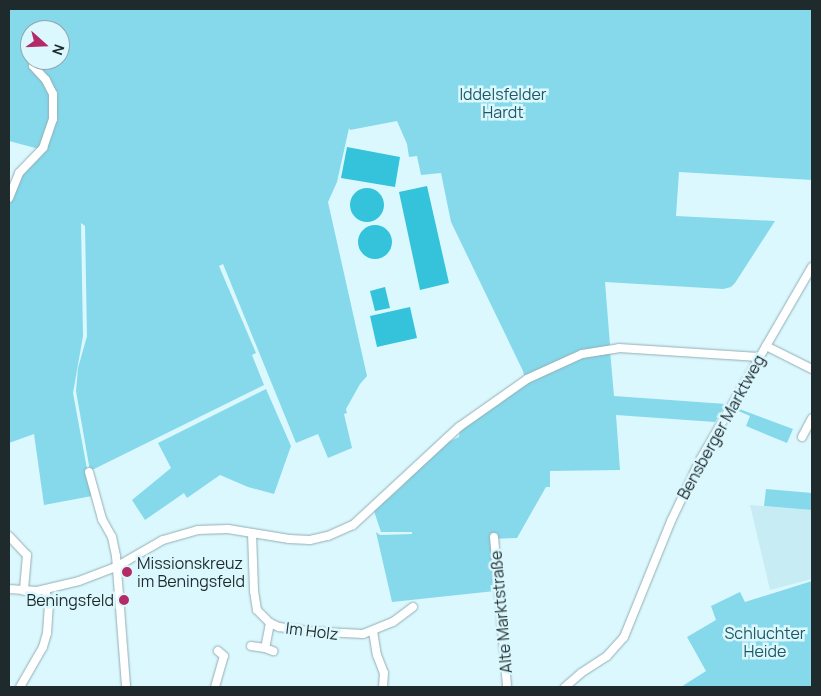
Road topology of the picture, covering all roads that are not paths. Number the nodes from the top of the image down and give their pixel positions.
1 (37, 70) edge
2 (9, 198) edge
3 (812, 267) edge
4 (804, 282) junction
5 (812, 286) edge
6 (766, 346) junction
7 (759, 357) junction
8 (812, 369) edge
9 (812, 418) edge
10 (802, 437) dead end
11 (89, 472) dead end
12 (252, 533) junction
13 (9, 536) edge
14 (494, 536) dead end
15 (116, 568) junction
16 (9, 589) edge
17 (45, 589) junction
18 (24, 590) junction
19 (413, 607) dead end
20 (270, 623) junction
21 (374, 631) junction
22 (251, 646) dead end
23 (265, 648) junction
24 (218, 651) dead end
25 (273, 652) dead end
26 (20, 687) edge
27 (126, 687) edge
28 (215, 687) edge
29 (383, 687) edge
30 (507, 687) edge
31 (565, 687) edge

1 - 2 street
3 - 4 street, Bensberger Marktweg
4 - 5 street
4 - 6 street, Bensberger Marktweg
6 - 7 street, Bensberger Marktweg
6 - 8 street
7 - 12 street
7 - 31 street, Bensberger Marktweg
9 - 10 street
11 - 15 street
12 - 15 street
12 - 20 street, Im Holz
13 - 18 street
14 - 30 street, Alte Marktstraße
15 - 17 street
15 - 27 street
16 - 18 street
17 - 18 street
17 - 26 street
19 - 21 street, Im Holz
20 - 21 street, Im Holz
20 - 23 street
21 - 29 street
22 - 23 street
23 - 25 street
24 - 28 street

